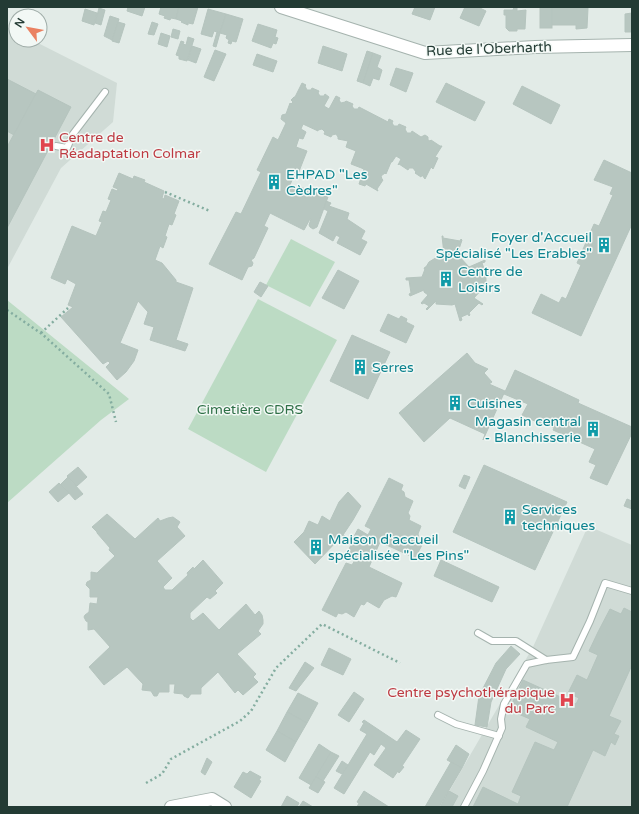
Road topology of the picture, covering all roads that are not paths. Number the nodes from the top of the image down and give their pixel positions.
1 (281, 7) edge
2 (298, 10) edge
3 (632, 45) edge
4 (105, 92) dead end
5 (56, 146) dead end
6 (632, 591) edge
7 (478, 633) dead end
8 (546, 660) junction
9 (438, 714) dead end
10 (499, 736) junction
11 (171, 807) edge
12 (225, 807) edge
13 (464, 807) edge

1 - 2 street, Rue de l'Oberharth
2 - 3 street, Rue de l'Oberharth
4 - 5 lane
6 - 8 lane
7 - 8 lane
8 - 10 lane
9 - 10 lane
10 - 13 lane
11 - 12 street

